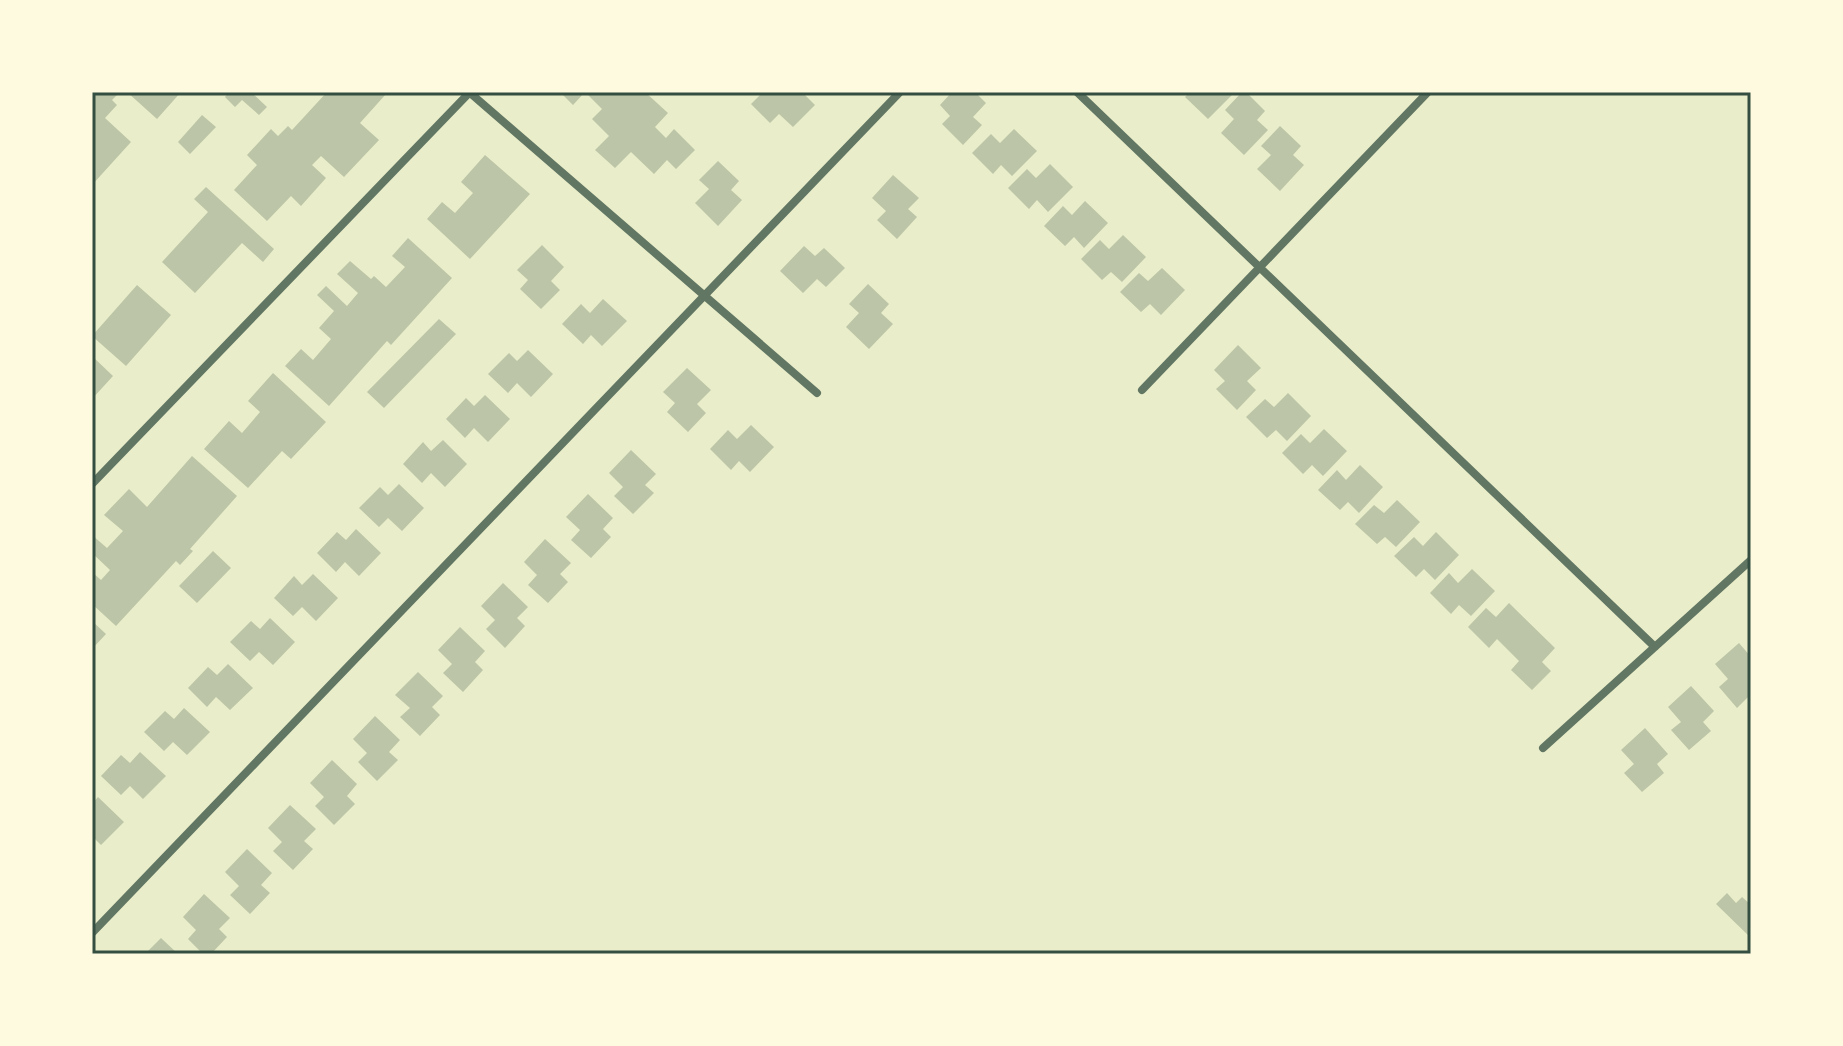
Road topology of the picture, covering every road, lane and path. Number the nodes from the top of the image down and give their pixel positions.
1 (470, 92) edge
2 (900, 92) edge
3 (1077, 92) edge
4 (1428, 92) edge
5 (1260, 267) junction
6 (704, 296) junction
7 (1142, 390) dead end
8 (817, 393) dead end
9 (92, 484) edge
10 (1751, 560) edge
11 (1655, 647) junction
12 (1543, 748) dead end
13 (92, 933) edge

1 - 6 street
1 - 9 street
2 - 6 street
3 - 5 street
4 - 5 street
5 - 7 street
5 - 11 street
6 - 8 street
6 - 13 street
10 - 11 street
11 - 12 street

